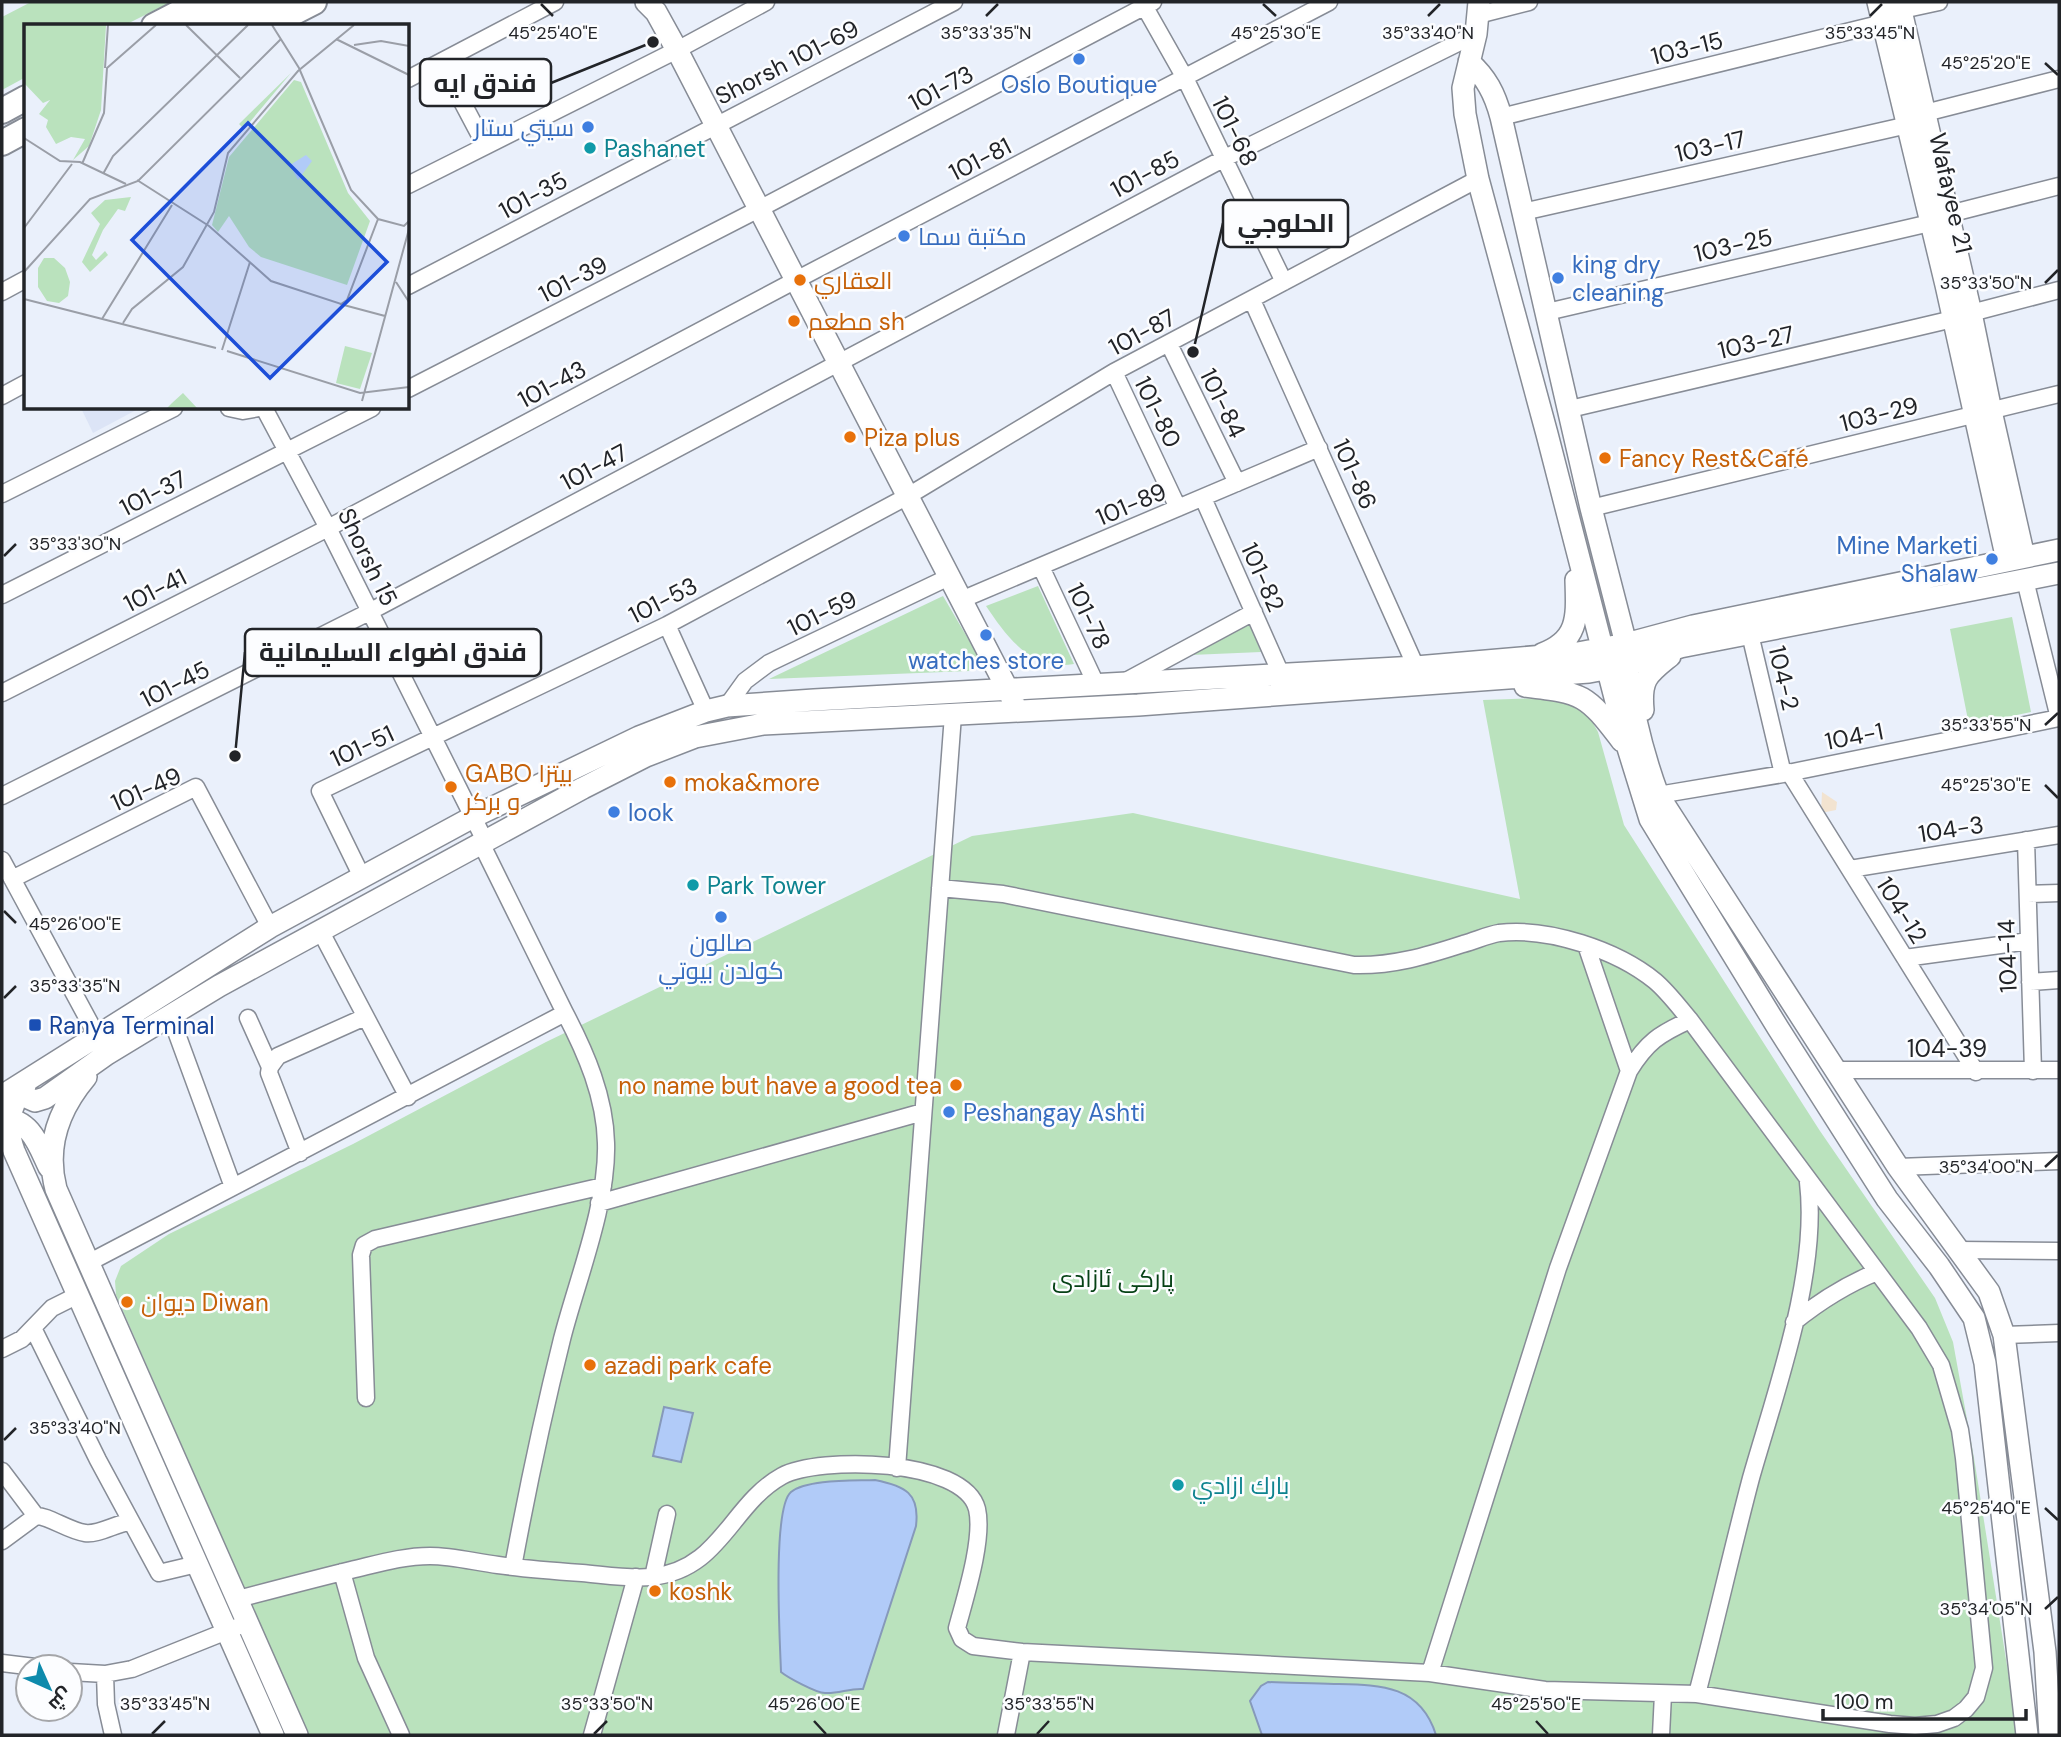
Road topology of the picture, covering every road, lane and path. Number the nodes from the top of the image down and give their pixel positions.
1 (200, 2) edge
2 (237, 2) edge
3 (275, 2) edge
4 (314, 2) edge
5 (555, 2) edge
6 (766, 2) edge
7 (954, 2) edge
8 (1329, 2) edge
9 (1529, 2) edge
10 (1878, 2) edge
11 (1939, 2) edge
12 (1146, 3) edge
13 (652, 5) edge
14 (1901, 6) edge
15 (1478, 17) edge
16 (1883, 23) junction
17 (158, 24) edge
18 (193, 24) edge
19 (231, 24) edge
20 (271, 24) edge
21 (677, 50) junction
22 (441, 62) junction
23 (1469, 62) junction
24 (410, 78) edge
25 (1185, 78) junction
26 (2059, 79) edge
27 (24, 99) edge
28 (2, 111) edge
29 (24, 113) edge
30 (1501, 117) junction
31 (1916, 119) junction
32 (716, 124) junction
33 (2, 126) edge
34 (24, 131) edge
35 (2, 143) edge
36 (485, 145) junction
37 (24, 148) edge
38 (2, 155) edge
39 (1223, 159) junction
40 (1478, 179) junction
41 (410, 184) edge
42 (2059, 186) edge
43 (759, 209) junction
44 (1523, 212) junction
45 (1940, 218) junction
46 (24, 280) edge
47 (796, 280) junction
48 (1284, 282) junction
49 (410, 285) edge
50 (2059, 290) edge
51 (2, 292) edge
52 (1252, 300) junction
53 (1547, 312) junction
54 (1962, 316) junction
55 (1169, 344) junction
56 (840, 362) junction
57 (1114, 372) junction
58 (24, 384) edge
59 (410, 388) edge
60 (2059, 394) edge
61 (2, 396) edge
62 (1570, 409) junction
63 (170, 410) edge
64 (262, 410) edge
65 (368, 410) edge
66 (1982, 413) junction
67 (1319, 448) junction
68 (288, 450) junction
69 (1237, 483) junction
70 (2, 494) edge
71 (908, 496) junction
72 (1203, 498) junction
73 (1178, 508) junction
74 (1591, 508) junction
75 (328, 528) junction
76 (1575, 543) junction
77 (2059, 550) edge
78 (2016, 558) junction
79 (1041, 567) junction
80 (2059, 573) edge
81 (949, 577) junction
82 (2025, 580) junction
83 (2, 595) edge
84 (961, 600) junction
85 (1614, 603) junction
86 (369, 612) junction
87 (1254, 612) junction
88 (667, 625) junction
89 (1693, 626) junction
90 (1750, 634) junction
91 (1680, 648) junction
92 (1616, 656) junction
93 (1529, 657) junction
94 (1416, 667) junction
95 (1281, 674) junction
96 (1478, 680) junction
97 (1121, 683) junction
98 (1096, 684) junction
99 (1007, 688) junction
100 (2, 694) edge
101 (716, 708) junction
102 (1019, 711) junction
103 (953, 715) junction
104 (2059, 718) edge
105 (433, 737) junction
106 (1628, 748) junction
107 (1646, 761) junction
108 (1786, 773) junction
109 (1658, 795) junction
110 (2, 796) edge
111 (473, 817) junction
112 (2059, 835) edge
113 (2026, 840) junction
114 (483, 842) junction
115 (2, 860) edge
116 (1850, 869) junction
117 (362, 877) junction
118 (12, 879) junction
119 (940, 888) junction
120 (2059, 893) edge
121 (2028, 894) junction
122 (270, 927) junction
123 (321, 932) junction
124 (2029, 941) junction
125 (1586, 946) junction
126 (1905, 958) junction
127 (2059, 981) edge
128 (2031, 982) junction
129 (565, 1013) junction
130 (170, 1015) junction
131 (365, 1017) junction
132 (248, 1018) dead end
133 (1690, 1020) junction
134 (102, 1045) junction
135 (270, 1067) junction
136 (1834, 1070) junction
137 (2059, 1070) edge
138 (1629, 1071) junction
139 (2033, 1071) junction
140 (1976, 1072) junction
141 (27, 1080) junction
142 (2, 1096) edge
143 (408, 1097) junction
144 (923, 1112) junction
145 (5, 1118) edge
146 (300, 1153) junction
147 (2059, 1161) edge
148 (1898, 1167) junction
149 (52, 1172) junction
150 (1808, 1179) junction
151 (603, 1186) junction
152 (233, 1187) junction
153 (599, 1203) junction
154 (1958, 1250) junction
155 (2059, 1251) edge
156 (88, 1263) junction
157 (1877, 1272) junction
158 (76, 1296) junction
159 (1794, 1322) junction
160 (33, 1328) junction
161 (2059, 1333) edge
162 (2004, 1335) junction
163 (2, 1349) edge
164 (366, 1398) dead end
165 (897, 1468) junction
166 (2, 1471) edge
167 (667, 1514) dead end
168 (36, 1516) junction
169 (129, 1522) junction
170 (2, 1541) edge
171 (197, 1564) junction
172 (513, 1567) junction
173 (342, 1572) junction
174 (644, 1577) junction
175 (238, 1599) junction
176 (248, 1622) junction
177 (228, 1631) junction
178 (1022, 1652) junction
179 (2052, 1652) edge
180 (1430, 1672) junction
181 (84, 1673) edge
182 (105, 1674) junction
183 (1663, 1694) junction
184 (1698, 1694) junction
185 (1916, 1730) edge
186 (113, 1735) edge
187 (273, 1735) edge
188 (297, 1735) edge
189 (401, 1735) edge
190 (592, 1735) edge
191 (1006, 1735) edge
192 (1661, 1735) edge
193 (2027, 1735) edge
194 (2050, 1735) edge

1 - 17 main road
2 - 18 main road
3 - 19 main road
4 - 20 main road
5 - 22 street
6 - 21 street
7 - 32 street, Shorsh 101-69
8 - 25 street, 101-81
9 - 15 street, 101-85
10 - 16 main road, Wafayee 21
11 - 14 street
12 - 25 street, 101-68
12 - 43 street, 101-73
13 - 21 main road
14 - 31 main road, Wafayee 21
15 - 23 main road
15 - 39 street, 101-85
16 - 30 street, 103-15
16 - 31 main road, Wafayee 21
21 - 32 main road
21 - 36 street
22 - 24 street
22 - 36 street
23 - 30 main road
23 - 40 main road
25 - 39 street, 101-68
25 - 47 street, 101-81
26 - 31 street, 103-17
27 - 28 main road
29 - 33 main road
30 - 44 main road
31 - 44 street, 103-17
31 - 45 main road, Wafayee 21
32 - 43 main road
32 - 49 street, 101-35
34 - 35 main road
36 - 41 street
37 - 38 main road
39 - 48 street, 101-68
39 - 56 street, 101-85
40 - 48 street, 101-87
40 - 76 main road
42 - 45 street, 103-25
43 - 47 main road
43 - 59 street, 101-39
44 - 53 main road
45 - 53 street, 103-25
45 - 54 main road, Wafayee 21
46 - 51 street
47 - 56 main road
47 - 75 street, 101-43
48 - 52 street, 101-87
50 - 54 street, 103-27
52 - 55 street, 101-87
52 - 67 street, 101-86
53 - 62 main road
54 - 62 street, 103-27
54 - 66 main road, Wafayee 21
55 - 57 street, 101-87
55 - 69 street, 101-84
56 - 71 main road
56 - 86 street, 101-47
57 - 71 street, 101-87
57 - 73 street, 101-80
58 - 61 street
60 - 66 street, 103-29
62 - 74 main road
63 - 70 street
64 - 68 street, Shorsh 15
65 - 68 street
66 - 74 street, 103-29
66 - 78 main road, Wafayee 21
67 - 69 street, 101-89
67 - 94 street, 101-86
68 - 75 street, Shorsh 15
68 - 83 street, 101-37
69 - 72 street, 101-89
71 - 81 main road
71 - 88 street, 101-53
72 - 73 street, 101-89
72 - 87 street, 101-82
73 - 79 street, 101-89
74 - 85 main road
75 - 86 street, Shorsh 15
75 - 100 street, 101-41
76 - 92 main road
76 - 93 main road
77 - 78 main road
78 - 89 main road
79 - 84 street, 101-89
79 - 98 street, 101-78
80 - 82 main road
81 - 84 main road
81 - 101 street, 101-59
82 - 90 main road
82 - 104 street
84 - 99 main road
85 - 89 main road
85 - 92 main road
86 - 105 street, Shorsh 15
86 - 110 street, 101-45
87 - 95 street, 101-82
87 - 97 street
88 - 101 street
88 - 105 street, 101-53
89 - 92 main road
90 - 91 main road
90 - 108 street, 104-2
91 - 92 main road
91 - 107 main road
92 - 93 main road
92 - 96 main road
92 - 106 main road
92 - 107 main road
93 - 94 main road
94 - 95 main road
95 - 97 main road
96 - 102 main road
96 - 106 main road
97 - 98 main road
98 - 99 main road
99 - 101 main road
99 - 102 main road
101 - 111 main road
102 - 103 main road
103 - 114 main road
103 - 119 street
104 - 108 street, 104-1
105 - 111 street, Shorsh 15
105 - 117 street, 101-51
106 - 193 main road
107 - 109 main road
108 - 109 street, 104-1
108 - 116 street, 104-12
109 - 136 main road
111 - 114 street, Shorsh 15
111 - 117 main road
112 - 113 street, 104-3
113 - 116 street, 104-3
113 - 121 street, 104-14
114 - 123 main road
114 - 129 street, Shorsh 15
115 - 118 street
116 - 126 street, 104-12
117 - 122 main road
118 - 122 street, 101-49
118 - 134 street
119 - 125 street
119 - 144 street
120 - 121 street
121 - 124 street, 104-14
122 - 134 main road
123 - 130 main road
123 - 131 street
124 - 126 street
124 - 128 street, 104-14
125 - 133 street
125 - 138 street
126 - 140 street, 104-12
127 - 128 street
128 - 139 street, 104-14
129 - 143 street
129 - 151 street, Shorsh 15
130 - 134 main road
130 - 152 street
131 - 135 street
131 - 143 street
132 - 135 street
133 - 138 street
133 - 150 street
134 - 141 main road
134 - 149 main road
135 - 146 street
136 - 140 street, 104-39
136 - 148 main road
137 - 139 street, 104-39
138 - 180 street
139 - 140 street, 104-39
141 - 142 main road
141 - 145 main road
143 - 146 street
144 - 153 street
144 - 165 street
145 - 149 main road
145 - 158 main road
146 - 152 street
147 - 148 street
148 - 154 main road
149 - 156 main road
150 - 157 street
150 - 159 street
151 - 153 street, Shorsh 15
151 - 164 street
152 - 156 street
153 - 172 street, Shorsh 15
154 - 155 street
154 - 162 main road
156 - 175 main road
157 - 159 street
157 - 185 street
158 - 160 street
158 - 171 main road
159 - 184 street
160 - 163 street
160 - 169 street
161 - 162 street
162 - 179 main road
165 - 174 street
165 - 178 street
166 - 168 street
167 - 174 street
168 - 169 street
168 - 170 street
169 - 171 street
171 - 177 main road
172 - 173 street
172 - 174 street
173 - 175 street
173 - 189 street
174 - 190 street
175 - 176 main road
176 - 177 street
176 - 188 main road
177 - 182 street
177 - 187 main road
178 - 180 street
178 - 191 street
179 - 194 main road
180 - 183 street
181 - 182 street
182 - 186 street
183 - 184 street
183 - 192 street
184 - 185 street

